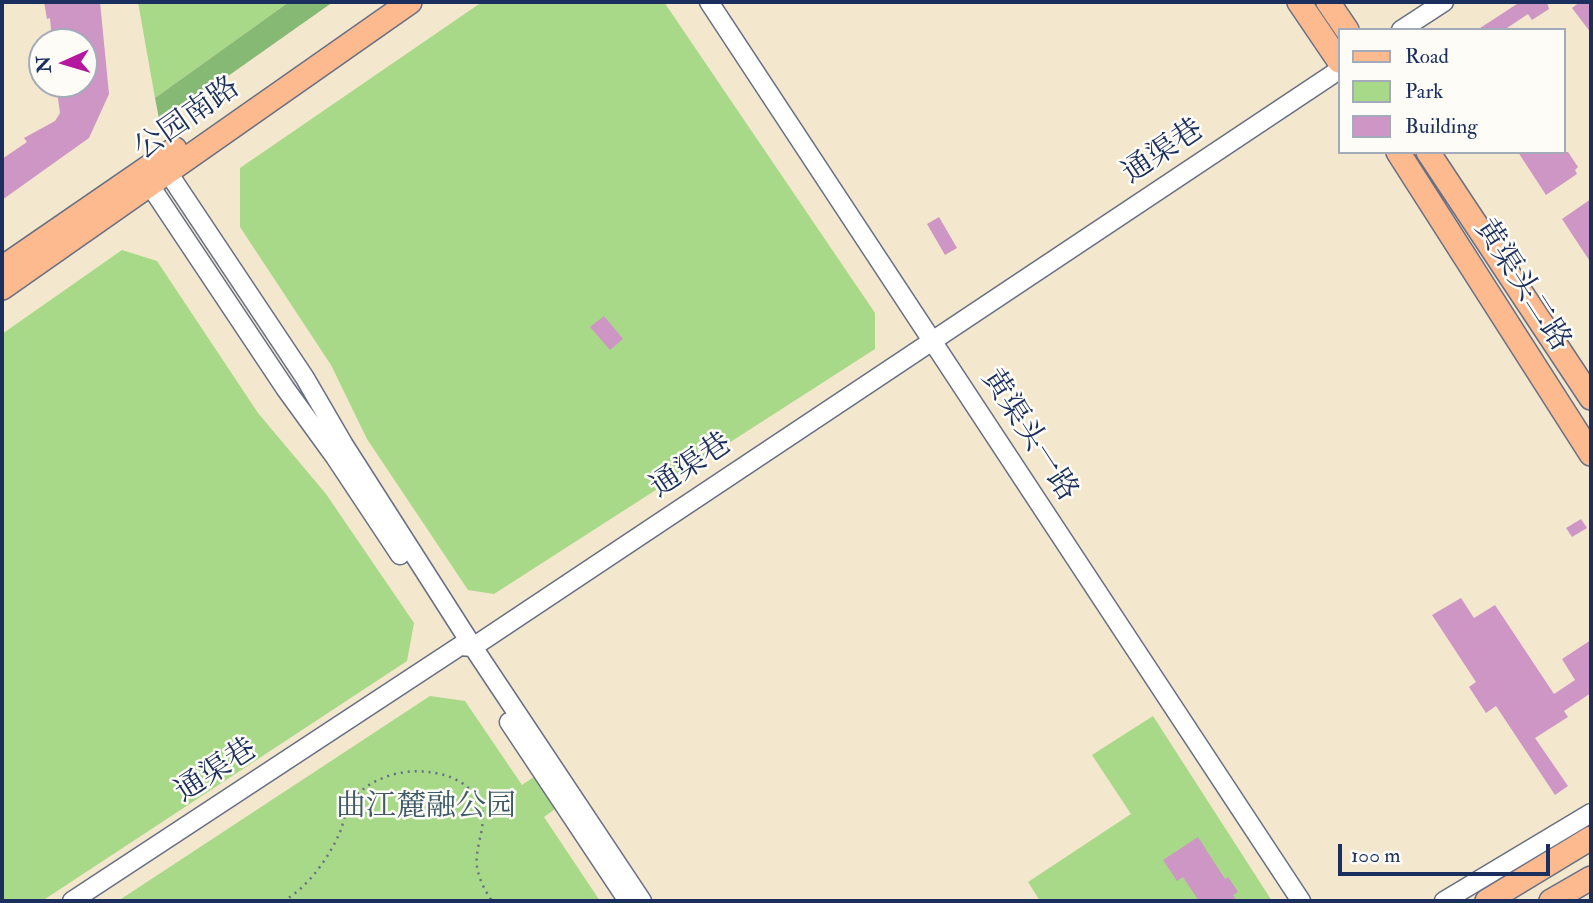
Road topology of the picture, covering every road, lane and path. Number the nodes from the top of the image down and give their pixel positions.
1 (383, 2) edge
2 (410, 2) edge
3 (709, 2) edge
4 (1299, 2) edge
5 (1328, 2) edge
6 (1444, 2) edge
7 (1346, 28) edge
8 (1404, 28) edge
9 (1338, 60) edge
10 (1338, 71) edge
11 (1399, 154) edge
12 (1429, 154) edge
13 (155, 173) junction
14 (2, 268) edge
15 (2, 288) edge
16 (932, 342) junction
17 (1591, 398) edge
18 (1591, 454) edge
19 (466, 646) junction
20 (1591, 813) edge
21 (1591, 838) edge
22 (1591, 878) edge
23 (72, 901) edge
24 (283, 901) edge
25 (492, 901) edge
26 (628, 901) edge
27 (642, 901) edge
28 (1301, 901) edge
29 (1444, 901) edge
30 (1487, 901) edge
31 (1551, 901) edge

1 - 13 main road, 公园南路
2 - 13 main road, 公园南路
3 - 16 street, 黄渠头一路
4 - 9 main road
5 - 7 main road
6 - 8 street
10 - 16 street, 通渠巷
11 - 18 main road, 黄渠头二路
12 - 17 main road, 黄渠头二路
13 - 14 main road, 公园南路
13 - 15 main road, 公园南路
13 - 19 street
16 - 19 street, 通渠巷
16 - 28 street, 黄渠头一路
19 - 23 street, 通渠巷
19 - 26 street
19 - 27 street
20 - 29 street
21 - 30 main road
22 - 31 main road
24 - 25 path

